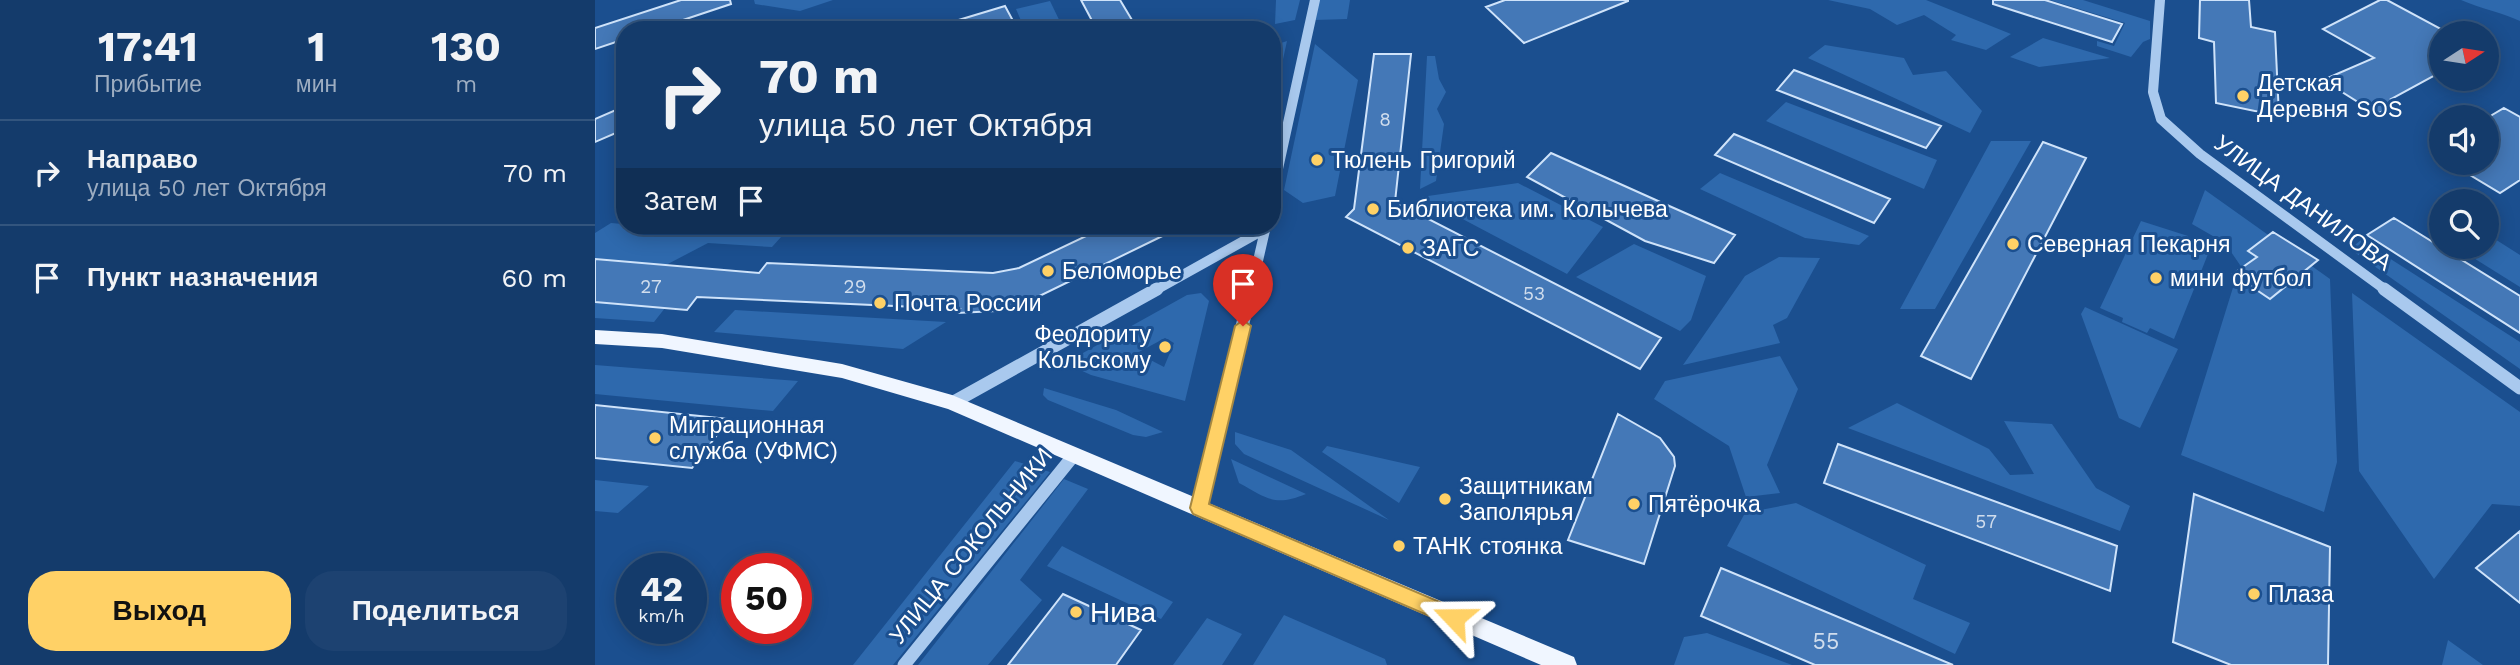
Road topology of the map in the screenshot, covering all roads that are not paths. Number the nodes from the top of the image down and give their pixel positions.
1 (1315, 0) edge
2 (2160, 0) edge
3 (1281, 155) edge
4 (1252, 235) edge
5 (1264, 235) edge
6 (595, 337) edge
7 (2520, 388) edge
8 (952, 403) junction
9 (1074, 455) junction
10 (1199, 508) junction
11 (904, 665) edge
12 (1566, 665) edge

1 - 3 street
2 - 7 street, УЛИЦА ДАНИЛОВА
4 - 8 street
5 - 10 street
6 - 8 main road
8 - 9 main road
9 - 10 main road
9 - 11 street, УЛИЦА СОКОЛЬНИКИ
10 - 12 main road

